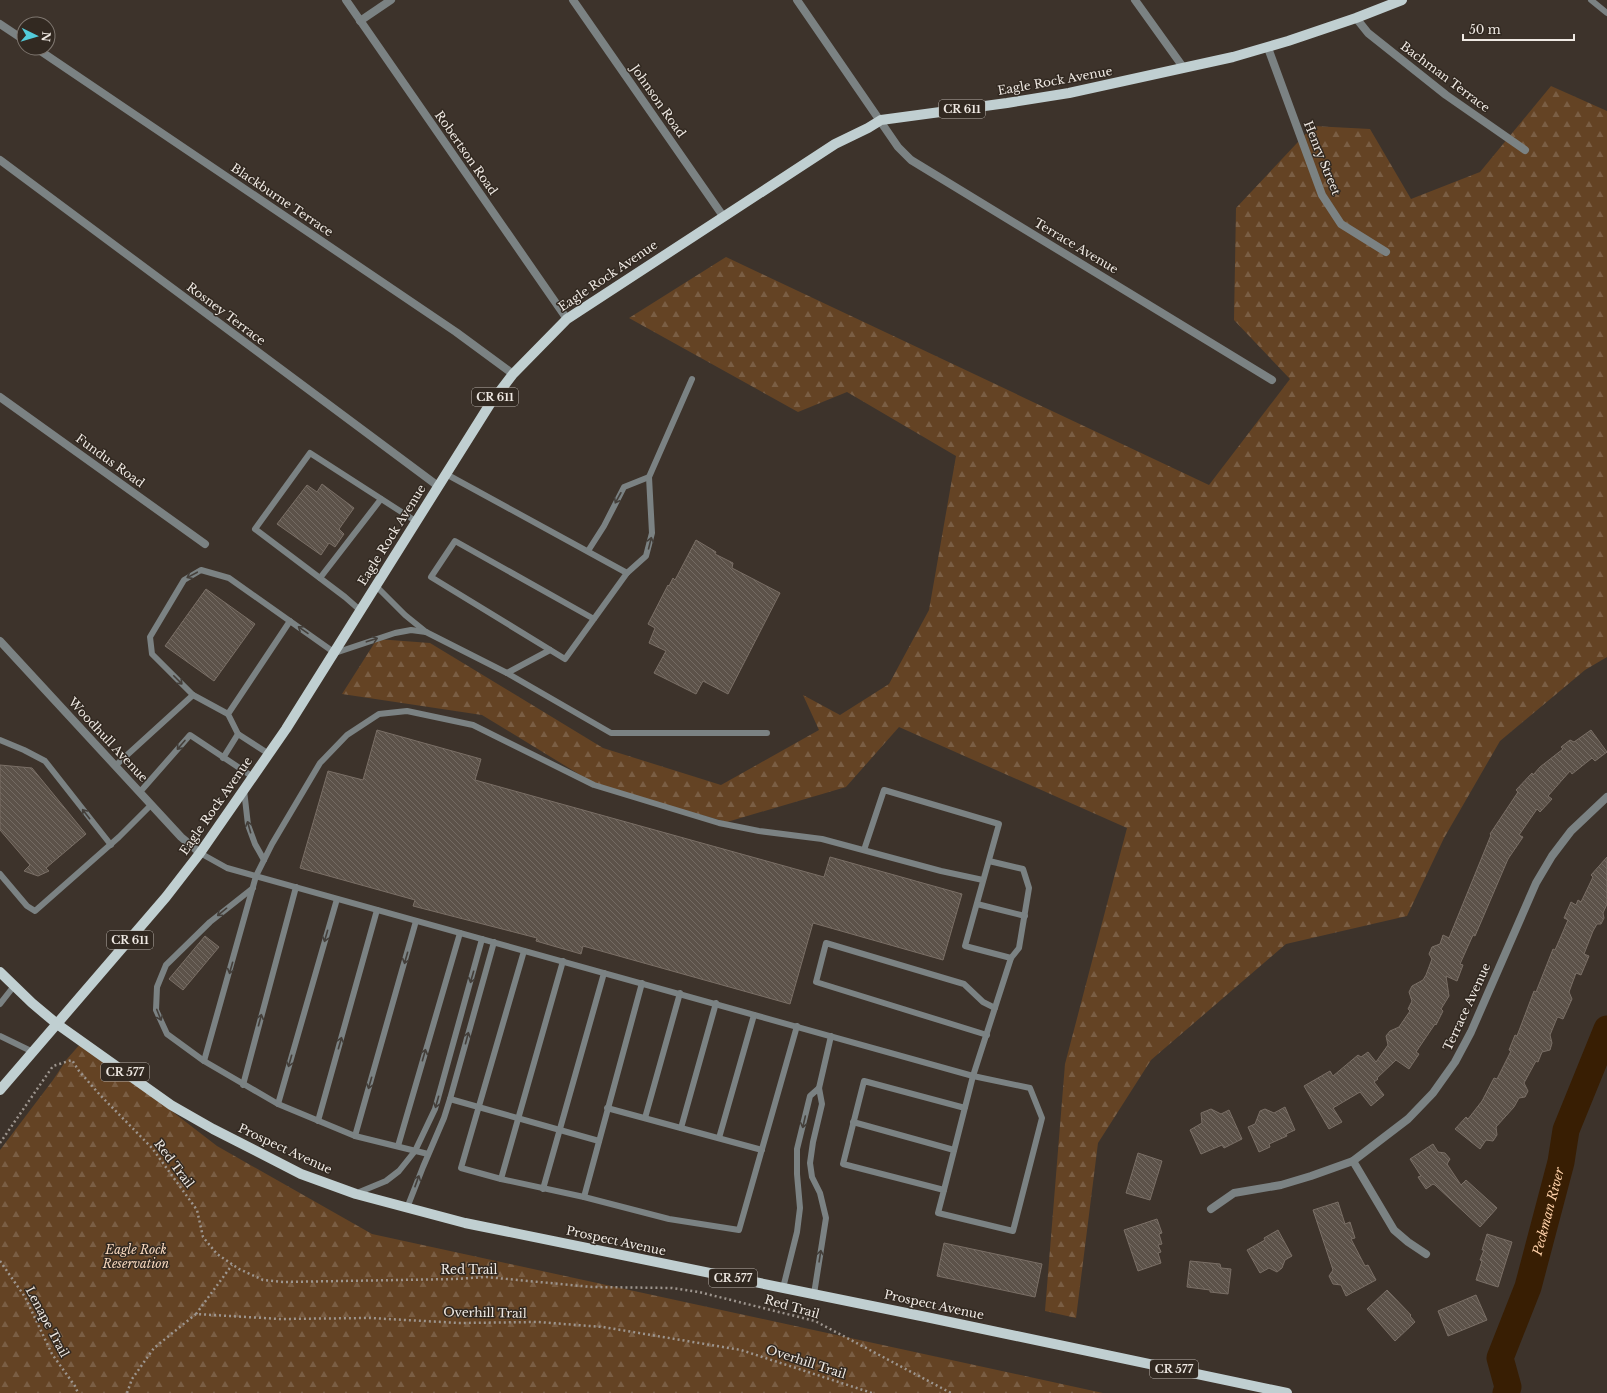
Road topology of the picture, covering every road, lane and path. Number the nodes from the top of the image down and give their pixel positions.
1 (346, 0) edge
2 (391, 0) edge
3 (573, 0) edge
4 (798, 0) edge
5 (1135, 0) edge
6 (1402, 0) edge
7 (1591, 0) edge
8 (1607, 13) edge
9 (1356, 18) junction
10 (360, 22) junction
11 (0, 24) edge
12 (16, 35) edge
13 (1268, 48) junction
14 (48, 56) edge
15 (1184, 67) junction
16 (881, 120) junction
17 (1525, 150) dead end
18 (0, 160) edge
19 (723, 216) junction
20 (1386, 252) dead end
21 (567, 319) junction
22 (513, 374) junction
23 (692, 379) dead end
24 (1272, 380) dead end
25 (0, 397) edge
26 (446, 474) junction
27 (648, 477) junction
28 (438, 486) junction
29 (381, 499) junction
30 (417, 522) junction
31 (205, 544) dead end
32 (588, 551) junction
33 (628, 573) junction
34 (320, 578) junction
35 (376, 586) junction
36 (361, 610) junction
37 (594, 618) junction
38 (290, 621) junction
39 (426, 632) junction
40 (0, 641) edge
41 (550, 650) junction
42 (335, 652) junction
43 (507, 673) junction
44 (193, 695) junction
45 (228, 714) junction
46 (767, 732) dead end
47 (238, 734) junction
48 (0, 740) edge
49 (270, 754) junction
50 (222, 758) junction
51 (115, 766) junction
52 (253, 777) junction
53 (244, 790) junction
54 (140, 792) junction
55 (1607, 797) edge
56 (151, 805) junction
57 (111, 844) junction
58 (864, 850) junction
59 (200, 853) junction
60 (264, 860) junction
61 (989, 860) junction
62 (0, 874) edge
63 (256, 876) junction
64 (983, 880) junction
65 (296, 887) junction
66 (253, 888) junction
67 (337, 899) junction
68 (977, 904) junction
69 (377, 910) junction
70 (1025, 916) junction
71 (416, 921) junction
72 (460, 933) junction
73 (482, 939) junction
74 (494, 942) junction
75 (524, 951) junction
76 (1011, 958) junction
77 (562, 961) junction
78 (0, 972) edge
79 (604, 973) junction
80 (642, 983) junction
81 (14, 986) junction
82 (680, 993) junction
83 (0, 1004) edge
84 (716, 1004) junction
85 (995, 1008) junction
86 (754, 1015) junction
87 (57, 1024) junction
88 (797, 1026) junction
89 (987, 1035) junction
90 (0, 1036) edge
91 (832, 1036) junction
92 (33, 1052) junction
93 (204, 1061) junction
94 (973, 1076) junction
95 (243, 1085) junction
96 (820, 1088) junction
97 (0, 1090) edge
98 (450, 1099) junction
99 (278, 1104) junction
100 (479, 1107) junction
101 (608, 1108) junction
102 (965, 1108) junction
103 (519, 1118) junction
104 (645, 1118) junction
105 (318, 1121) junction
106 (853, 1122) junction
107 (681, 1128) junction
108 (559, 1130) junction
109 (355, 1136) junction
110 (719, 1138) junction
111 (599, 1141) junction
112 (0, 1143) edge
113 (398, 1146) junction
114 (762, 1150) junction
115 (954, 1150) junction
116 (415, 1151) junction
117 (428, 1154) junction
118 (1353, 1161) junction
119 (501, 1179) junction
120 (543, 1189) junction
121 (944, 1190) junction
122 (356, 1194) junction
123 (584, 1197) junction
124 (408, 1208) junction
125 (1210, 1209) dead end
126 (1426, 1254) dead end
127 (0, 1260) edge
128 (232, 1265) junction
129 (783, 1288) junction
130 (814, 1294) junction
131 (196, 1314) junction
132 (78, 1393) edge
133 (127, 1393) edge
134 (872, 1393) edge
135 (951, 1393) edge
136 (1287, 1393) edge

1 - 10 street, Robertson Road
2 - 10 street
3 - 19 street, Johnson Road
4 - 16 street, Terrace Avenue
5 - 15 street
6 - 9 main road, Eagle Rock Avenue / CR 611
7 - 8 lane
9 - 13 main road, Eagle Rock Avenue / CR 611
9 - 17 street, Bachman Terrace
10 - 21 street, Robertson Road
11 - 12 street
13 - 15 main road, Eagle Rock Avenue / CR 611
13 - 20 street, Henry Street
14 - 22 street, Blackburne Terrace
15 - 16 main road, Eagle Rock Avenue / CR 611
16 - 19 main road, Eagle Rock Avenue / CR 611
16 - 24 street, Terrace Avenue
18 - 28 street, Rosney Terrace
19 - 21 main road, Eagle Rock Avenue / CR 611
21 - 22 main road, Eagle Rock Avenue / CR 611
22 - 26 main road, Eagle Rock Avenue / CR 611
23 - 27 lane
25 - 31 street, Fundus Road
26 - 28 main road, Eagle Rock Avenue / CR 611
26 - 32 lane
27 -> 32 lane
33 -> 27 lane
28 - 30 main road, Eagle Rock Avenue / CR 611
29 - 30 lane
29 - 34 lane
29 - 34 lane
30 - 35 main road, Eagle Rock Avenue / CR 611
32 - 33 lane
33 - 37 lane
34 - 36 lane
35 - 36 main road, Eagle Rock Avenue / CR 611
35 - 39 lane
36 - 42 main road, Eagle Rock Avenue / CR 611
37 - 41 lane
37 - 41 lane
42 -> 38 lane
38 -> 44 lane
38 - 45 lane
42 -> 39 lane
39 - 43 lane
40 - 51 street, Woodhull Avenue
41 - 43 lane
42 - 49 main road, Eagle Rock Avenue / CR 611
43 - 46 lane
44 - 45 lane
44 - 51 lane
45 - 47 lane
47 - 49 lane
47 - 50 lane
57 -> 48 lane
49 - 52 main road, Eagle Rock Avenue / CR 611
50 - 52 lane
50 -> 54 lane
51 - 54 street, Woodhull Avenue
52 - 53 main road, Eagle Rock Avenue / CR 611
53 - 59 main road, Eagle Rock Avenue / CR 611
60 -> 53 lane
54 - 56 street, Woodhull Avenue
55 - 118 street, Terrace Avenue
56 - 57 lane
56 - 59 street, Woodhull Avenue
57 - 62 lane
58 - 60 lane
58 - 61 lane
58 - 64 lane
59 - 63 lane
59 - 87 main road, Eagle Rock Avenue / CR 611
60 - 63 lane
61 - 64 lane
61 - 70 lane
63 - 65 lane
63 - 66 lane
64 - 68 lane
65 - 67 lane
95 -> 65 lane
66 -> 93 lane
66 -> 93 lane
67 - 69 lane
67 -> 99 lane
68 - 70 lane
68 - 76 lane
69 - 71 lane
105 -> 69 lane
70 - 76 lane
71 - 72 lane
71 -> 109 lane
72 - 73 lane
113 -> 72 lane
73 - 74 lane
73 -> 116 lane
74 - 75 lane
98 -> 74 lane
75 - 77 lane
75 - 100 lane
76 - 85 lane
77 - 79 lane
77 - 103 lane
78 - 81 main road, Prospect Avenue / CR 577
79 - 80 lane
79 - 108 lane
80 - 82 lane
80 - 101 lane
81 - 83 lane
81 - 87 main road, Prospect Avenue / CR 577
82 - 84 lane
82 - 104 lane
84 - 86 lane
84 - 107 lane
85 - 89 lane
85 - 89 lane
86 - 88 lane
86 - 110 lane
87 - 92 main road, Eagle Rock Avenue / CR 611
87 - 122 main road, Prospect Avenue / CR 577
88 - 91 lane
88 - 114 lane
89 - 94 lane
90 - 92 lane
91 - 94 lane
91 - 96 lane
92 - 97 main road, Eagle Rock Avenue / CR 611
93 - 95 lane
94 - 102 lane
94 - 121 lane
95 - 99 lane
96 -> 129 lane
130 -> 96 lane
98 - 100 lane
98 - 117 lane
99 - 105 lane
100 - 103 lane
100 - 119 lane
101 - 104 lane
101 - 111 lane
102 - 106 lane
102 - 115 lane
103 - 108 lane
103 - 119 lane
104 - 107 lane
105 - 109 lane
106 - 115 lane
106 - 121 lane
107 - 110 lane
108 - 111 lane
108 - 120 lane
109 - 113 lane
110 - 114 lane
111 - 123 lane
112 - 128 path, Red Trail
113 - 116 lane
114 - 123 lane
115 - 121 lane
116 - 117 lane
116 - 122 lane
124 -> 117 lane
118 - 125 street, Terrace Avenue
118 - 126 street
119 - 120 lane
120 - 123 lane
122 - 124 main road, Prospect Avenue / CR 577
124 - 129 main road, Prospect Avenue / CR 577
127 - 132 path, Lenape Trail
128 - 131 path
128 - 135 path, Red Trail
129 - 130 main road, Prospect Avenue / CR 577
130 - 136 main road, Prospect Avenue / CR 577
131 - 133 path
131 - 134 path, Overhill Trail

